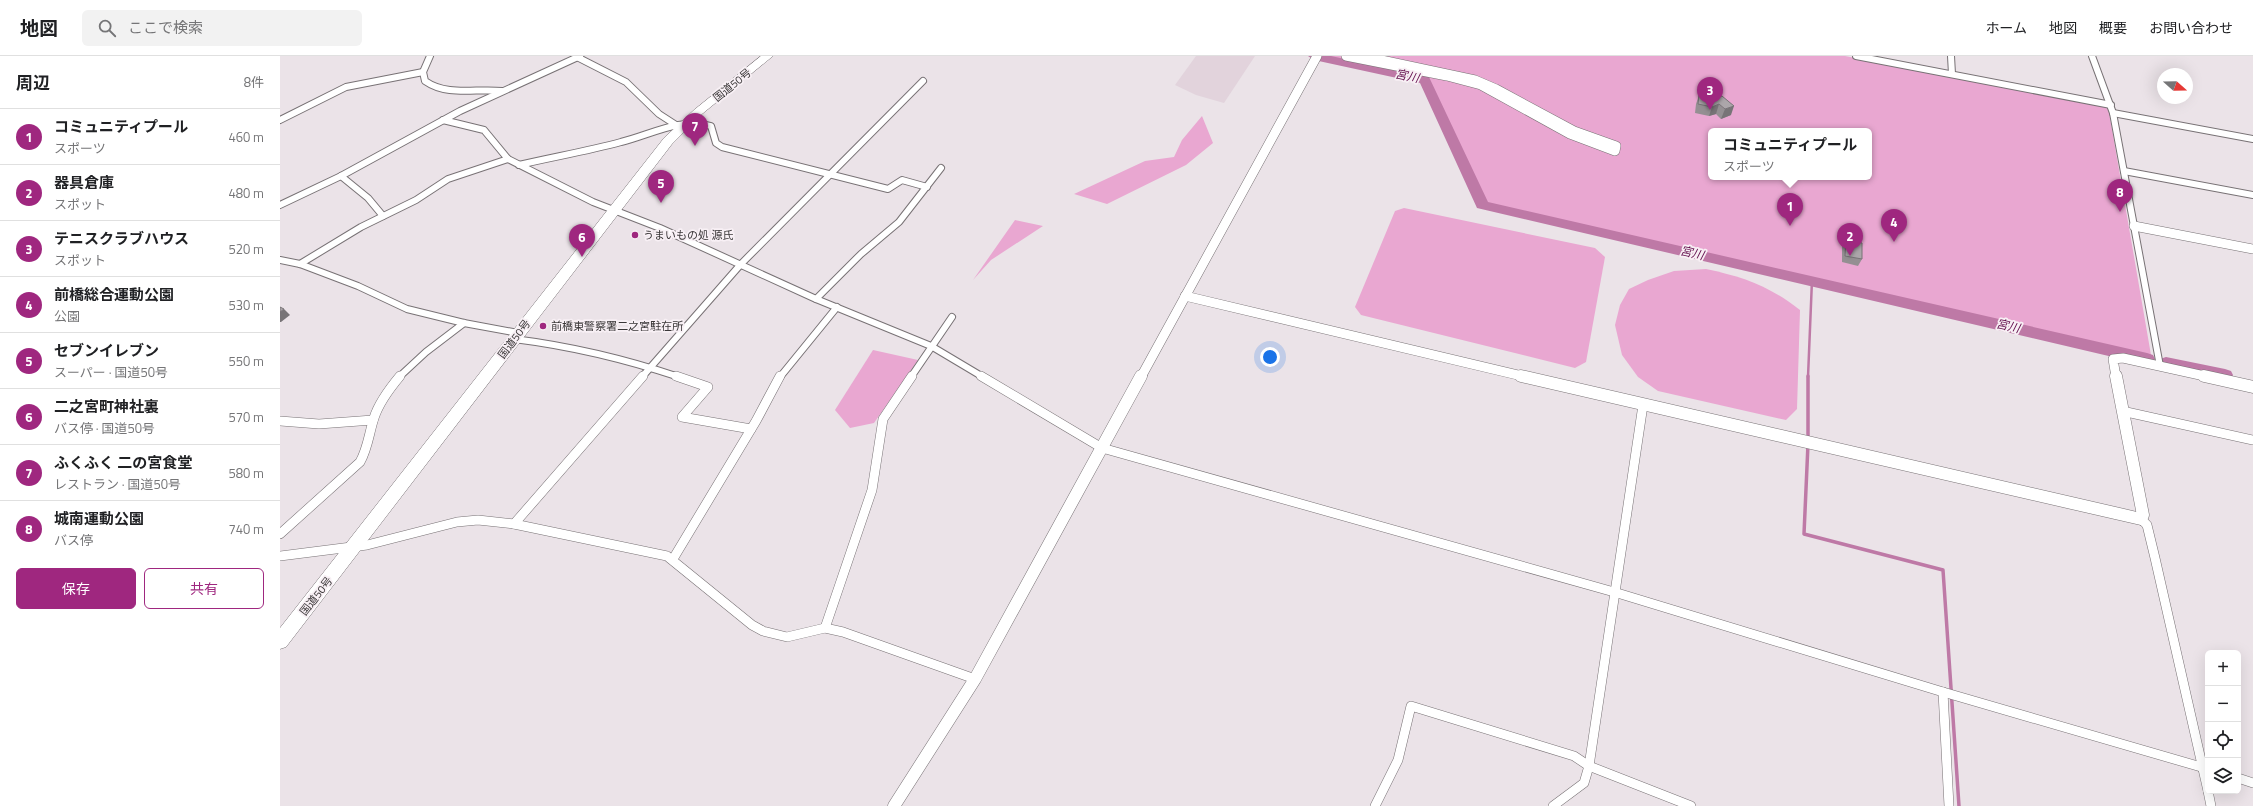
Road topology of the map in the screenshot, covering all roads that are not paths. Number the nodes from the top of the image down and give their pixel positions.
1 (430, 56) edge
2 (768, 56) edge
3 (1346, 56) edge
4 (1363, 56) edge
5 (1856, 56) edge
6 (1951, 56) edge
7 (2092, 56) edge
8 (579, 57) edge
9 (1316, 58) edge
10 (423, 72) junction
11 (1952, 74) junction
12 (923, 81) dead end
13 (503, 91) junction
14 (2111, 105) junction
15 (2113, 113) junction
16 (280, 120) edge
17 (443, 120) junction
18 (680, 124) junction
19 (2253, 139) edge
20 (508, 159) junction
21 (519, 165) junction
22 (941, 168) dead end
23 (2124, 171) junction
24 (831, 174) junction
25 (341, 176) junction
26 (927, 187) junction
27 (2253, 195) edge
28 (280, 205) edge
29 (616, 210) junction
30 (383, 216) junction
31 (2134, 226) junction
32 (2253, 249) edge
33 (280, 260) edge
34 (300, 264) junction
35 (741, 264) junction
36 (1185, 296) junction
37 (816, 299) junction
38 (837, 307) junction
39 (952, 317) dead end
40 (464, 323) junction
41 (516, 336) junction
42 (931, 346) junction
43 (2160, 366) junction
44 (650, 367) junction
45 (2253, 387) edge
46 (1643, 405) junction
47 (2122, 411) junction
48 (373, 420) junction
49 (280, 421) edge
50 (751, 429) junction
51 (2253, 440) edge
52 (1102, 448) junction
53 (2141, 519) junction
54 (514, 524) junction
55 (280, 534) edge
56 (355, 546) junction
57 (280, 556) edge
58 (673, 559) junction
59 (1614, 592) junction
60 (825, 628) junction
61 (280, 641) edge
62 (975, 679) junction
63 (1943, 692) junction
64 (1589, 766) junction
65 (2205, 769) edge
66 (2241, 779) edge
67 (2253, 783) edge
68 (2209, 794) edge
69 (894, 806) edge
70 (1375, 806) edge
71 (1553, 806) edge
72 (1691, 806) edge
73 (1949, 806) edge
74 (2211, 806) edge

1 - 10 street
2 - 18 highway, 国道50号
3 - 4 street
5 - 11 street
6 - 11 street
7 - 14 street
8 - 13 street
8 - 18 street
9 - 36 street
10 - 13 street
10 - 16 street
11 - 14 street
12 - 24 street
13 - 17 street
14 - 15 street
15 - 19 street
15 - 23 street
17 - 20 street
17 - 25 street
18 - 21 street
18 - 24 street
18 - 29 highway, 国道50号
20 - 21 street
20 - 30 street
21 - 29 street
22 - 26 street
23 - 27 street
23 - 31 street
24 - 26 street
24 - 35 street
25 - 28 street
25 - 30 street
26 - 37 street
29 - 35 street
29 - 41 highway, 国道50号
30 - 34 street
31 - 32 street
31 - 43 street
33 - 34 street
34 - 40 street
35 - 37 street
35 - 44 street
36 - 46 street
36 - 52 street
37 - 38 street
38 - 42 street
38 - 50 street
39 - 42 street
40 - 41 street
40 - 48 street
41 - 44 street
41 - 56 highway, 国道50号
42 - 52 street
42 - 60 street
43 - 45 street
43 - 47 street
44 - 50 street
44 - 54 street
46 - 53 street
46 - 59 street
47 - 51 street
47 - 53 street
48 - 49 street
48 - 55 street
50 - 58 street
52 - 59 street
52 - 62 street
53 - 65 street
54 - 56 street
54 - 58 street
56 - 57 street
56 - 61 highway, 国道50号
58 - 60 street
59 - 63 street
59 - 64 street
60 - 62 street
62 - 69 street
63 - 65 street
63 - 73 street
64 - 70 street
64 - 71 street
64 - 72 street
66 - 67 street
68 - 74 street

